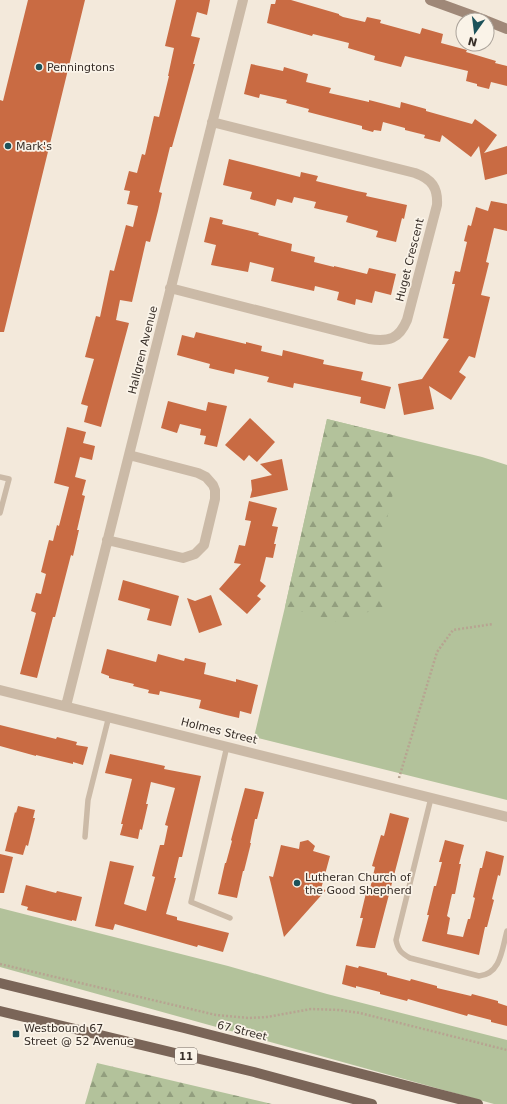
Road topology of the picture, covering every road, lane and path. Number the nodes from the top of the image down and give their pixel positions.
1 (243, 0) edge
2 (430, 0) edge
3 (464, 12) edge
4 (495, 23) edge
5 (507, 28) edge
6 (212, 122) junction
7 (170, 288) junction
8 (129, 455) junction
9 (0, 477) edge
10 (0, 513) edge
11 (107, 540) junction
12 (493, 624) dead end
13 (0, 690) edge
14 (66, 706) junction
15 (109, 716) junction
16 (228, 746) junction
17 (396, 789) junction
18 (431, 798) junction
19 (507, 817) edge
20 (85, 837) dead end
21 (230, 918) dead end
22 (507, 931) edge
23 (0, 964) edge
24 (0, 983) edge
25 (0, 1011) edge
26 (507, 1050) edge
27 (372, 1104) edge
28 (478, 1104) edge

1 - 6 street, Hallgren Avenue
2 - 3 street
4 - 5 street
6 - 7 street, Hallgren Avenue
6 - 7 street, Huget Crescent
7 - 8 street, Hallgren Avenue
8 - 11 street, Hallgren Avenue
8 - 11 street
9 - 10 lane
11 - 14 street, Hallgren Avenue
12 - 17 path
13 - 14 street, Holmes Street
14 - 15 street, Holmes Street
15 - 16 street, Holmes Street
15 - 20 lane
16 - 17 street, Holmes Street
16 - 21 lane
17 - 18 street, Holmes Street
18 - 19 street, Holmes Street
18 - 22 lane
23 - 26 path
24 - 28 main road, 67 Street / 11
25 - 27 main road, 11

